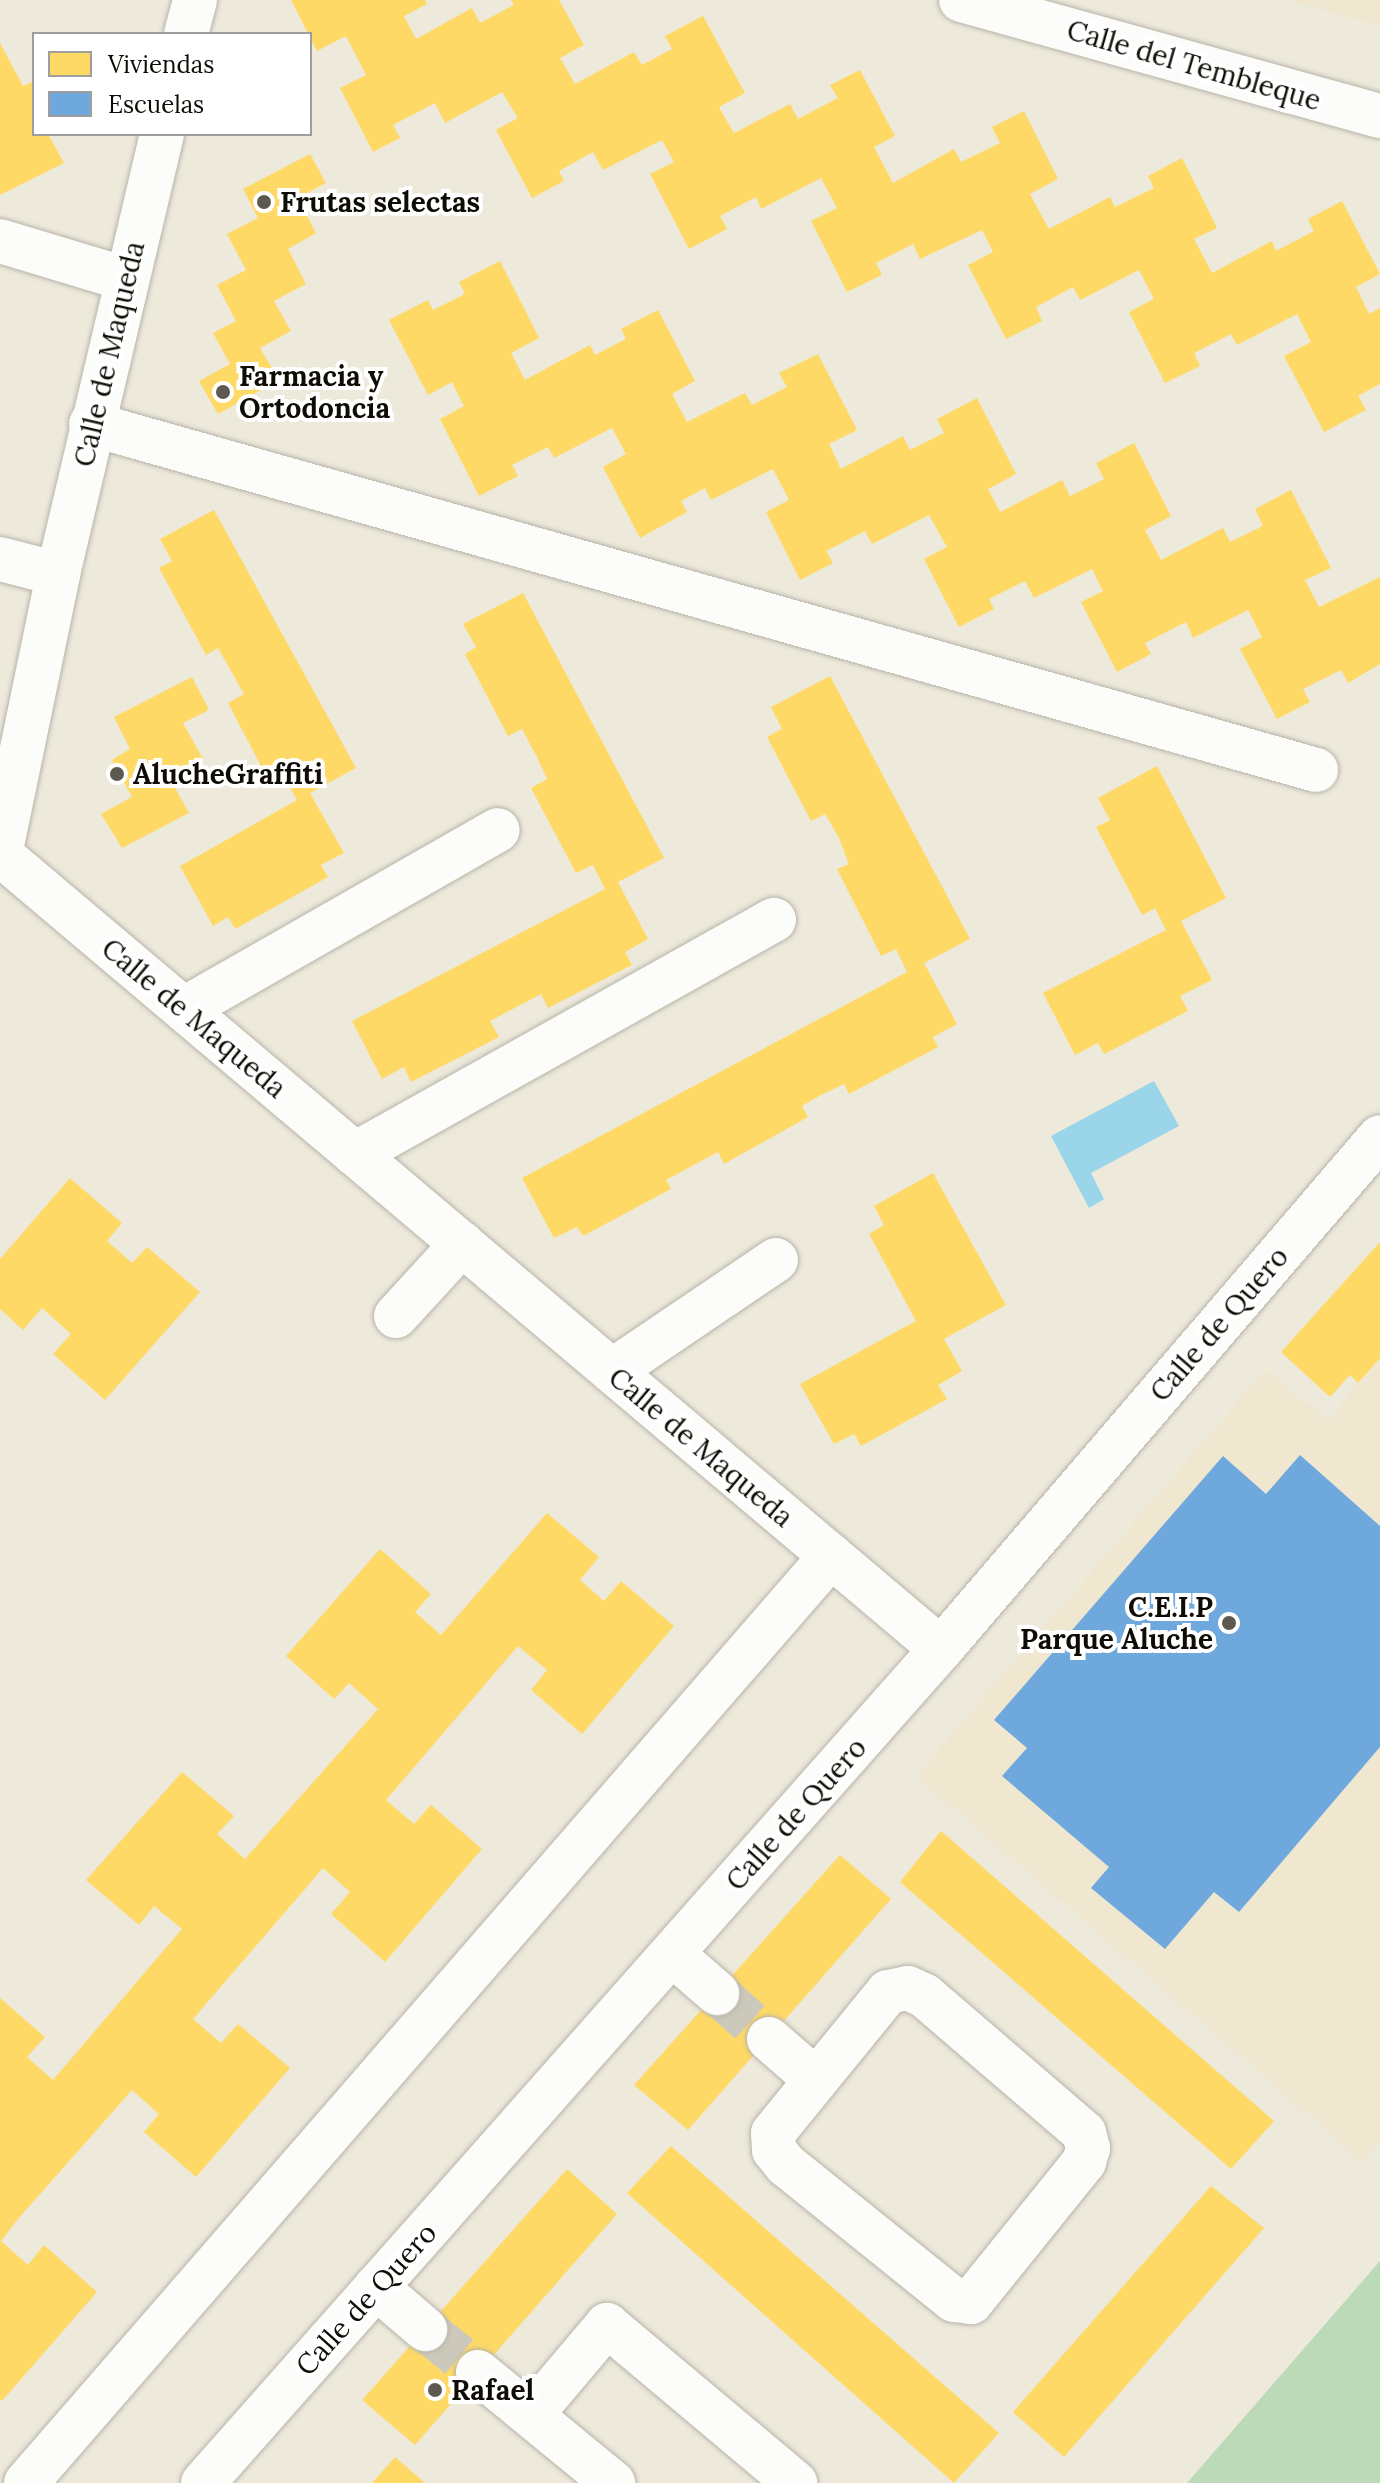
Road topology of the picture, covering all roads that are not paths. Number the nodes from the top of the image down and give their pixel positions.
1 (195, 0) edge
2 (961, 0) edge
3 (187, 32) edge
4 (1380, 116) edge
5 (162, 136) edge
6 (0, 241) edge
7 (126, 279) junction
8 (91, 424) junction
9 (0, 559) edge
10 (58, 574) junction
11 (1316, 770) dead end
12 (498, 830) dead end
13 (0, 855) edge
14 (774, 920) dead end
15 (184, 1009) junction
16 (1380, 1137) edge
17 (355, 1154) junction
18 (462, 1244) junction
19 (776, 1260) dead end
20 (396, 1316) dead end
21 (612, 1371) junction
22 (831, 1556) junction
23 (941, 1649) junction
24 (672, 1954) junction
25 (717, 1993) tunnel mouth
26 (769, 2039) tunnel mouth
27 (816, 2080) junction
28 (376, 2287) junction
29 (425, 2329) tunnel mouth
30 (478, 2372) tunnel mouth
31 (531, 2415) junction
32 (26, 2483) edge
33 (203, 2483) edge
34 (613, 2483) edge
35 (795, 2483) edge

1 - 3 street
2 - 4 street, Calle del Tembleque
5 - 7 street, Calle de Maqueda
6 - 7 street
7 - 8 street, Calle de Maqueda
8 - 10 street, Calle de Maqueda
8 - 11 street
9 - 10 street
10 - 13 street, Calle de Maqueda
12 - 15 street
13 - 15 street, Calle de Maqueda
14 - 17 street
15 - 17 street, Calle de Maqueda
16 - 23 street, Calle de Quero
17 - 18 street, Calle de Maqueda
18 - 20 street
18 - 21 street, Calle de Maqueda
19 - 21 street
21 - 22 street, Calle de Maqueda
22 - 23 street, Calle de Maqueda
22 - 32 street
23 - 24 street, Calle de Quero
24 - 25 street
24 - 28 street, Calle de Quero
26 - 27 street
27 - 27 street
28 - 29 street
28 - 33 street, Calle de Quero
30 - 31 street
31 - 34 street
31 - 35 street

